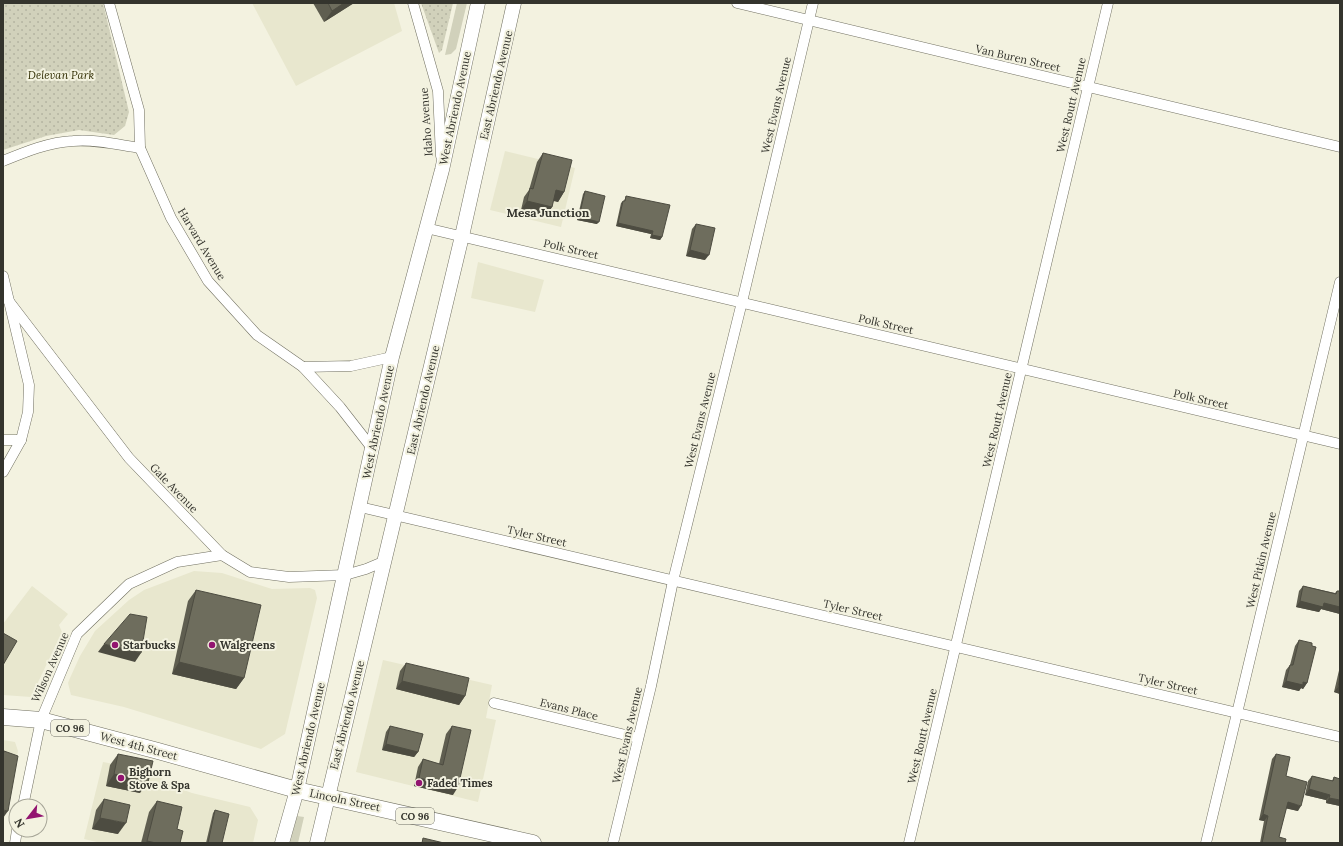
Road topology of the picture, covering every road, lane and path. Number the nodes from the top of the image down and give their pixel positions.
1 (109, 3) edge
2 (413, 3) edge
3 (478, 3) edge
4 (514, 3) edge
5 (737, 3) edge
6 (813, 3) edge
7 (1108, 3) edge
8 (809, 20) junction
9 (1087, 87) junction
10 (1340, 147) edge
11 (140, 148) junction
12 (3, 161) edge
13 (442, 170) junction
14 (426, 228) junction
15 (462, 236) junction
16 (3, 276) edge
17 (1340, 282) edge
18 (8, 300) junction
19 (742, 302) junction
20 (392, 357) junction
21 (303, 367) junction
22 (1022, 369) junction
23 (1303, 436) junction
24 (3, 440) edge
25 (21, 440) junction
26 (1340, 444) edge
27 (372, 448) junction
28 (3, 472) edge
29 (360, 507) junction
30 (396, 516) junction
31 (222, 555) junction
32 (385, 561) junction
33 (344, 575) junction
34 (673, 581) junction
35 (956, 647) junction
36 (494, 703) dead end
37 (1237, 713) junction
38 (3, 717) edge
39 (41, 720) junction
40 (1340, 737) edge
41 (638, 738) junction
42 (297, 790) junction
43 (328, 797) junction
44 (24, 798) edge
45 (282, 843) edge
46 (317, 843) edge
47 (532, 843) edge
48 (613, 843) edge
49 (909, 843) edge
50 (1206, 843) edge

1 - 11 street, Harvard Avenue
2 - 13 street, Idaho Avenue
3 - 13 main road, West Abriendo Avenue
4 - 15 main road, East Abriendo Avenue
5 - 8 street, Van Buren Street
6 - 8 street, West Evans Avenue
7 - 9 street, West Routt Avenue
8 - 9 street, Van Buren Street
8 - 19 street, West Evans Avenue
9 - 10 street, Van Buren Street
9 - 22 street, West Routt Avenue
11 - 12 street
11 - 21 street, Harvard Avenue
13 - 14 main road, West Abriendo Avenue
14 - 15 street, Polk Street
14 - 20 main road, West Abriendo Avenue
15 - 19 street, Polk Street
15 - 30 main road, East Abriendo Avenue
16 - 18 street
17 - 23 street, West Pitkin Avenue
18 - 25 street
18 - 31 street, Gale Avenue
19 - 22 street, Polk Street
19 - 34 street, West Evans Avenue
20 - 21 street
20 - 27 main road, West Abriendo Avenue
21 - 27 street, Harvard Avenue
22 - 23 street, Polk Street
22 - 35 street, West Routt Avenue
23 - 26 street, Polk Street
23 - 37 street, West Pitkin Avenue
24 - 25 street
25 - 28 street
27 - 29 main road, West Abriendo Avenue
29 - 30 street, Tyler Street
29 - 33 main road, West Abriendo Avenue
30 - 32 main road, East Abriendo Avenue
30 - 34 street, Tyler Street
31 - 33 street, Gale Avenue
31 - 39 street, Wilson Avenue
32 - 33 street, Gale Avenue
32 - 43 main road, East Abriendo Avenue
33 - 42 main road, West Abriendo Avenue
34 - 35 street, Tyler Street
34 - 41 street, West Evans Avenue
35 - 37 street, Tyler Street
35 - 49 street, West Routt Avenue
36 - 41 street, Evans Place
37 - 40 street, Tyler Street
37 - 50 street, West Pitkin Avenue
38 - 39 main road, West 4th Street / CO 96
39 - 42 main road, West 4th Street / CO 96
39 - 44 street, Wilson Avenue
41 - 48 street, West Evans Avenue
42 - 43 main road, Lincoln Street / CO 96
42 - 45 main road, West Abriendo Avenue
43 - 46 main road
43 - 47 main road, Lincoln Street / CO 96

